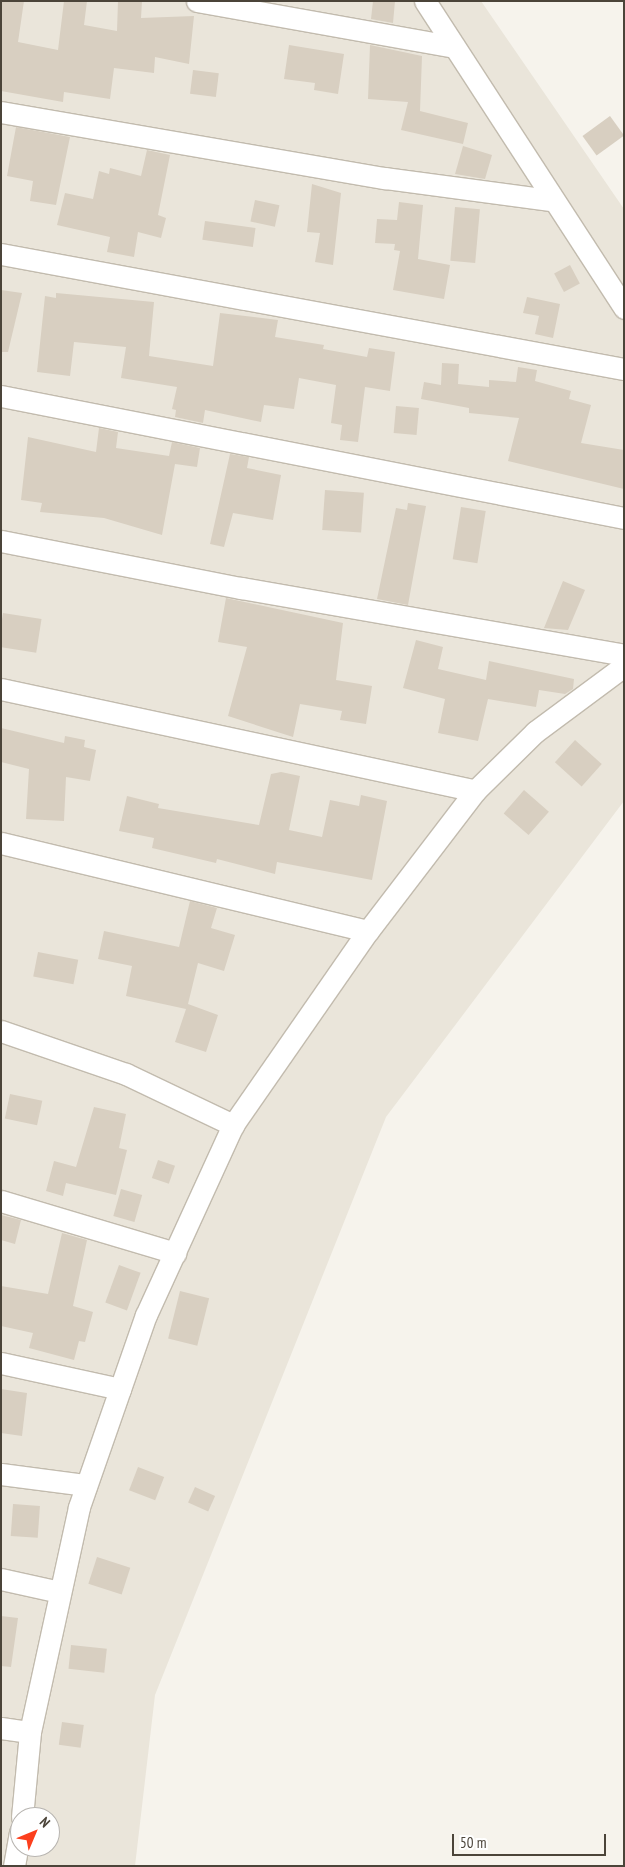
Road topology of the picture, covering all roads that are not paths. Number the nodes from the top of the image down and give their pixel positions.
1 (197, 1) edge
2 (426, 1) edge
3 (454, 47) junction
4 (1, 112) edge
5 (550, 200) junction
6 (1, 254) edge
7 (624, 308) edge
8 (624, 369) edge
9 (1, 396) edge
10 (624, 518) edge
11 (1, 541) edge
12 (624, 655) edge
13 (624, 666) edge
14 (1, 689) edge
15 (474, 791) junction
16 (1, 843) edge
17 (368, 931) junction
18 (1, 1031) edge
19 (233, 1125) junction
20 (1, 1201) edge
21 (175, 1253) junction
22 (1, 1363) edge
23 (120, 1389) junction
24 (1, 1474) edge
25 (86, 1486) junction
26 (1, 1579) edge
27 (60, 1592) junction
28 (1, 1728) edge
29 (30, 1732) junction
30 (23, 1807) edge

1 - 3 street
2 - 3 street
3 - 5 street
4 - 5 street
5 - 7 street
6 - 8 street
9 - 10 street
11 - 12 street
13 - 15 street
14 - 15 street
15 - 17 street
16 - 17 street
17 - 19 street
18 - 19 street
19 - 21 street
20 - 21 street
21 - 23 street
22 - 23 street
23 - 25 street
24 - 25 street
25 - 27 street
26 - 27 street
27 - 29 street
28 - 29 street
29 - 30 street

